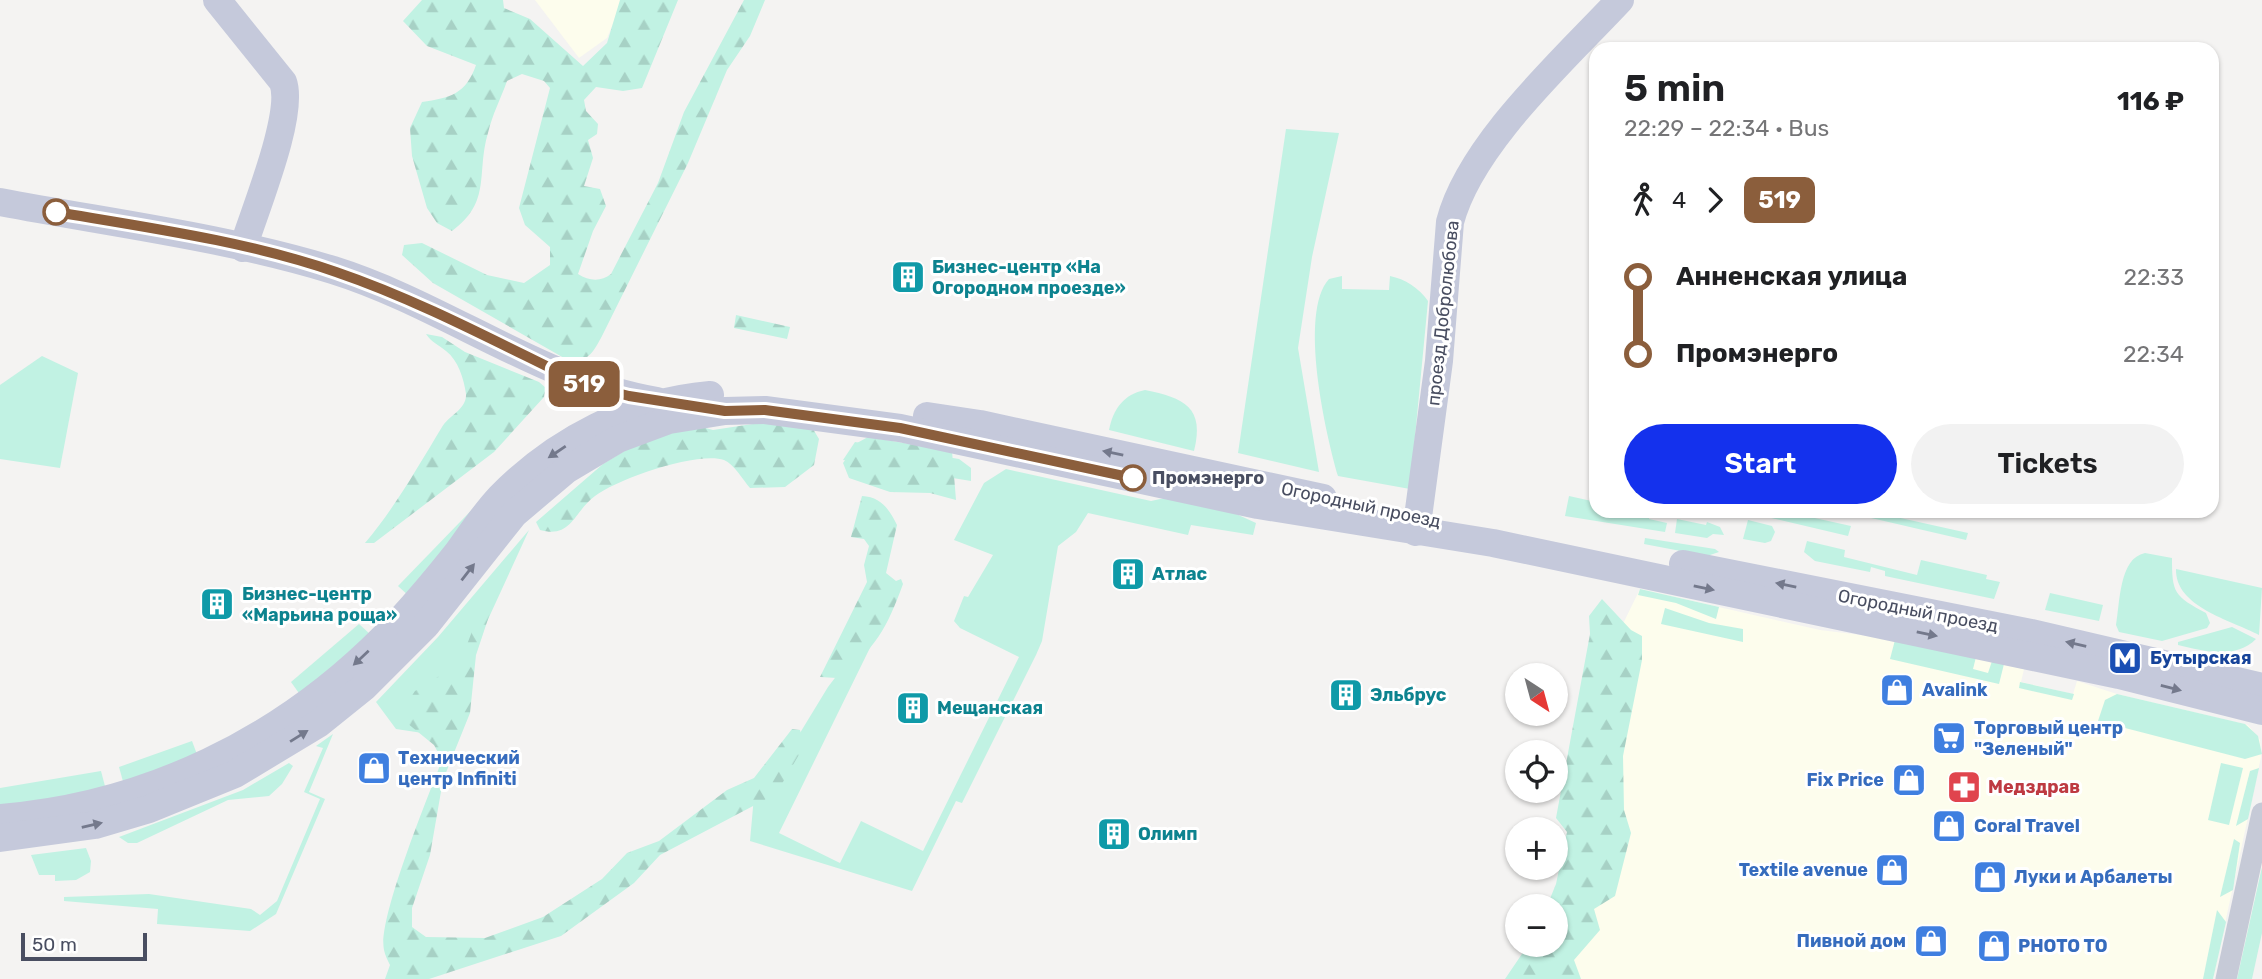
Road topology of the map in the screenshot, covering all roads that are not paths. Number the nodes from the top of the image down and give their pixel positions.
1 (217, 0) edge
2 (1620, 0) edge
3 (0, 202) edge
4 (243, 248) junction
5 (587, 385) junction
6 (662, 401) junction
7 (725, 411) junction
8 (597, 434) junction
9 (1417, 525) junction
10 (417, 618) junction
11 (2262, 687) edge
12 (2262, 711) edge
13 (2262, 813) edge
14 (0, 818) edge
15 (0, 838) edge
16 (2226, 979) edge

1 - 4 main road
2 - 9 main road, проезд Добролюбова
3 - 4 main road
4 - 5 main road
5 - 6 main road
5 - 8 main road
6 - 7 main road
6 - 8 main road, Огородный проезд
9 -> 6 main road, Огородный проезд
7 - 8 main road, Огородный проезд
7 - 9 main road, Огородный проезд
8 - 10 main road, Огородный проезд
11 -> 9 main road, Огородный проезд
9 -> 12 main road, Огородный проезд
10 -> 14 main road
15 -> 10 main road
13 - 16 street

